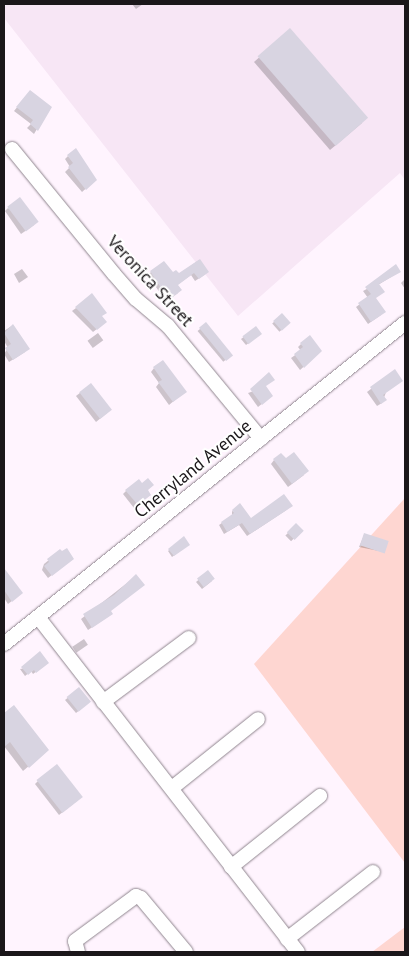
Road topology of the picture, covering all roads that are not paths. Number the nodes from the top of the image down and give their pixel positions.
1 (12, 149) dead end
2 (405, 323) edge
3 (261, 439) junction
4 (38, 617) junction
5 (189, 638) dead end
6 (4, 644) edge
7 (103, 702) junction
8 (258, 719) dead end
9 (172, 788) junction
10 (320, 796) dead end
11 (231, 867) junction
12 (374, 872) dead end
13 (287, 939) junction
14 (78, 952) edge
15 (186, 952) edge
16 (298, 952) edge

1 - 3 street, Veronica Street
2 - 3 street, Cherryland Avenue
3 - 4 street, Cherryland Avenue
4 - 6 street, Cherryland Avenue
4 - 7 street
5 - 7 street
7 - 9 street
8 - 9 street
9 - 11 street
10 - 11 street
11 - 13 street
12 - 13 street
13 - 16 street
14 - 15 street

